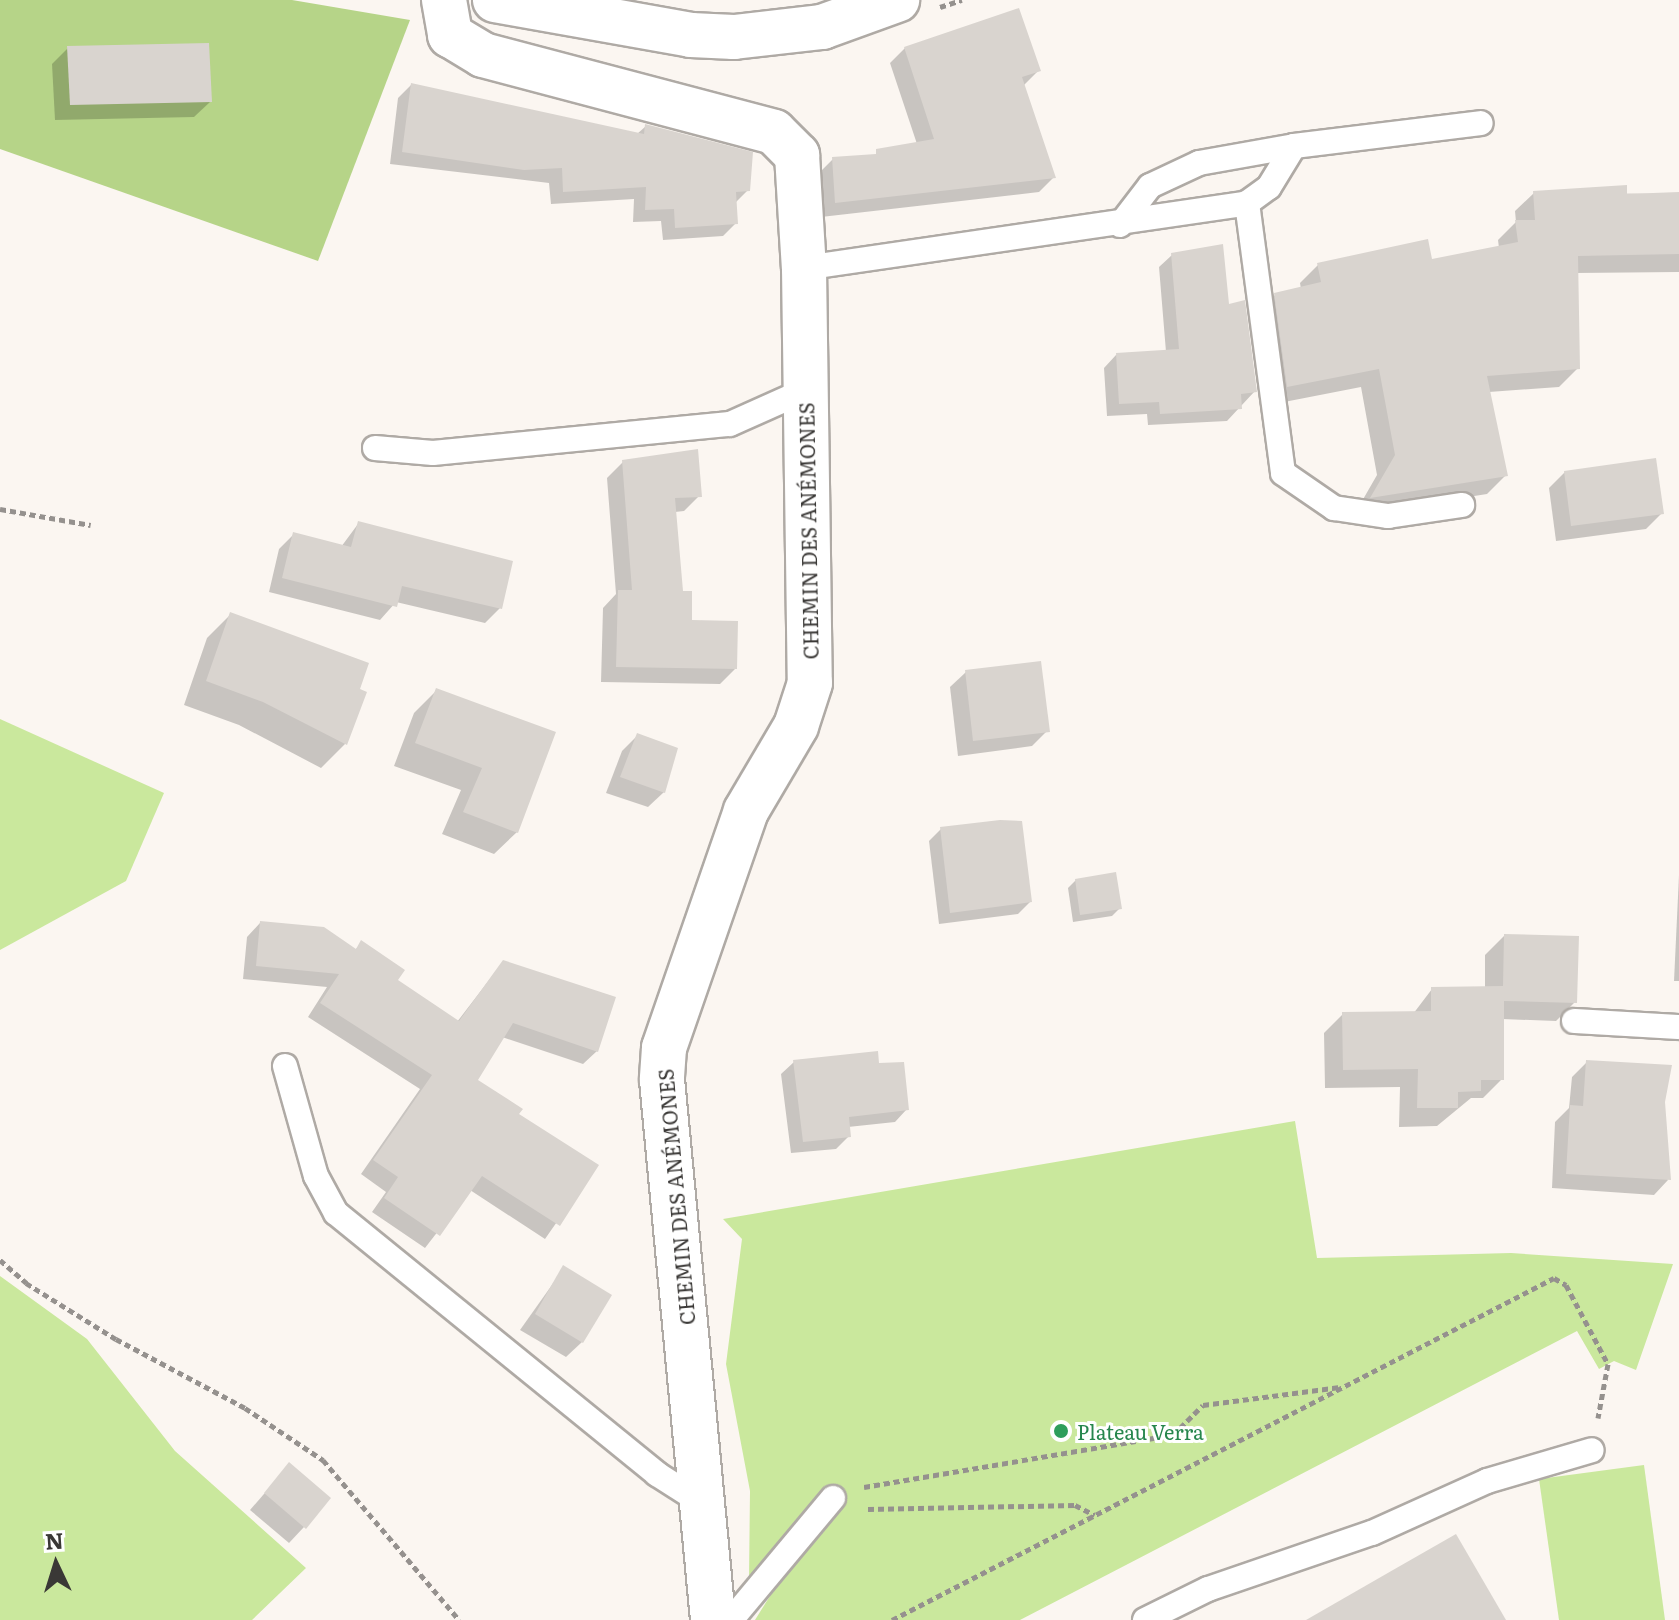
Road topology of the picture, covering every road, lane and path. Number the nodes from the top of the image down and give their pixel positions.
1 (444, 0) edge
2 (495, 0) edge
3 (897, 0) edge
4 (1481, 123) dead end
5 (1294, 146) junction
6 (1247, 203) junction
7 (1120, 225) junction
8 (804, 268) junction
9 (806, 390) junction
10 (375, 448) dead end
11 (1462, 505) dead end
12 (0, 509) edge
13 (91, 525) dead end
14 (1574, 1021) dead end
15 (1679, 1027) edge
16 (285, 1066) dead end
17 (0, 1260) edge
18 (1343, 1387) dead end
19 (1592, 1450) joint
20 (833, 1498) junction
21 (706, 1506) junction
22 (1095, 1515) junction
23 (459, 1620) edge
24 (713, 1620) edge
25 (731, 1620) edge
26 (892, 1620) edge
27 (1145, 1620) edge

1 - 8 street, CHEMIN DES ANÉMONES
2 - 3 street
4 - 5 lane
5 - 6 lane
5 - 7 lane
6 - 7 lane
6 - 11 lane
7 - 8 lane
8 - 9 street, CHEMIN DES ANÉMONES
9 - 10 lane
9 - 21 street, CHEMIN DES ANÉMONES
12 - 13 path
14 - 15 lane
16 - 21 lane
17 - 23 path
18 - 20 path
19 - 22 path
19 - 27 lane
20 - 22 path
20 - 25 lane
21 - 24 street, CHEMIN DES ANÉMONES
22 - 26 path

